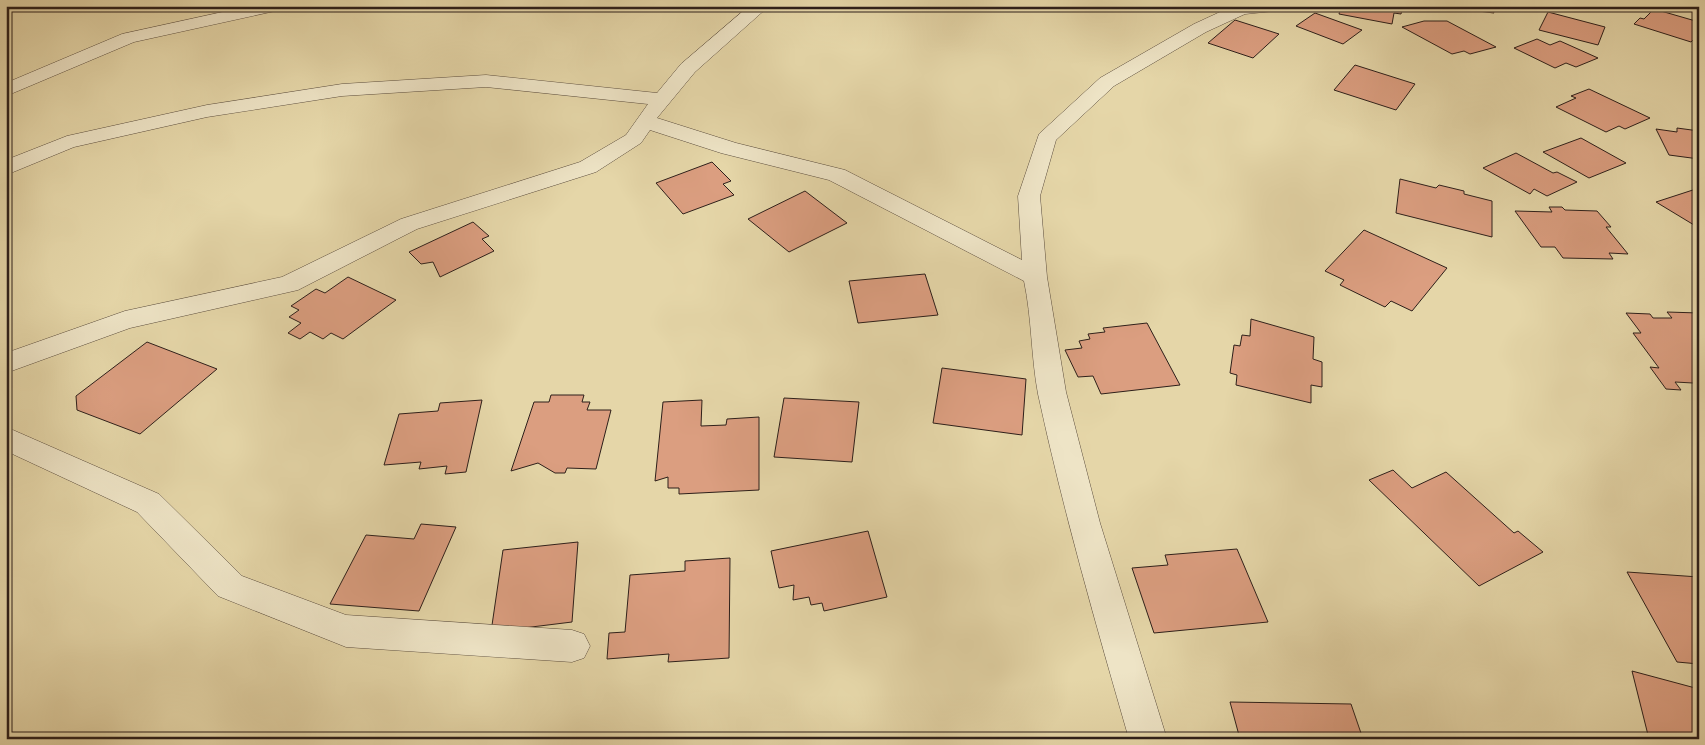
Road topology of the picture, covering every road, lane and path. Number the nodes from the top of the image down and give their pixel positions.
1 (275, 6) edge
2 (760, 6) edge
3 (1277, 6) edge
4 (6, 90) edge
5 (662, 99) junction
6 (644, 121) junction
7 (6, 168) edge
8 (1035, 277) junction
9 (6, 363) edge
10 (6, 438) edge
11 (572, 646) dead end
12 (1148, 739) edge

1 - 4 street
2 - 5 street
3 - 8 street
5 - 6 street
5 - 7 street
6 - 8 street
6 - 9 street
8 - 12 street
10 - 11 street

